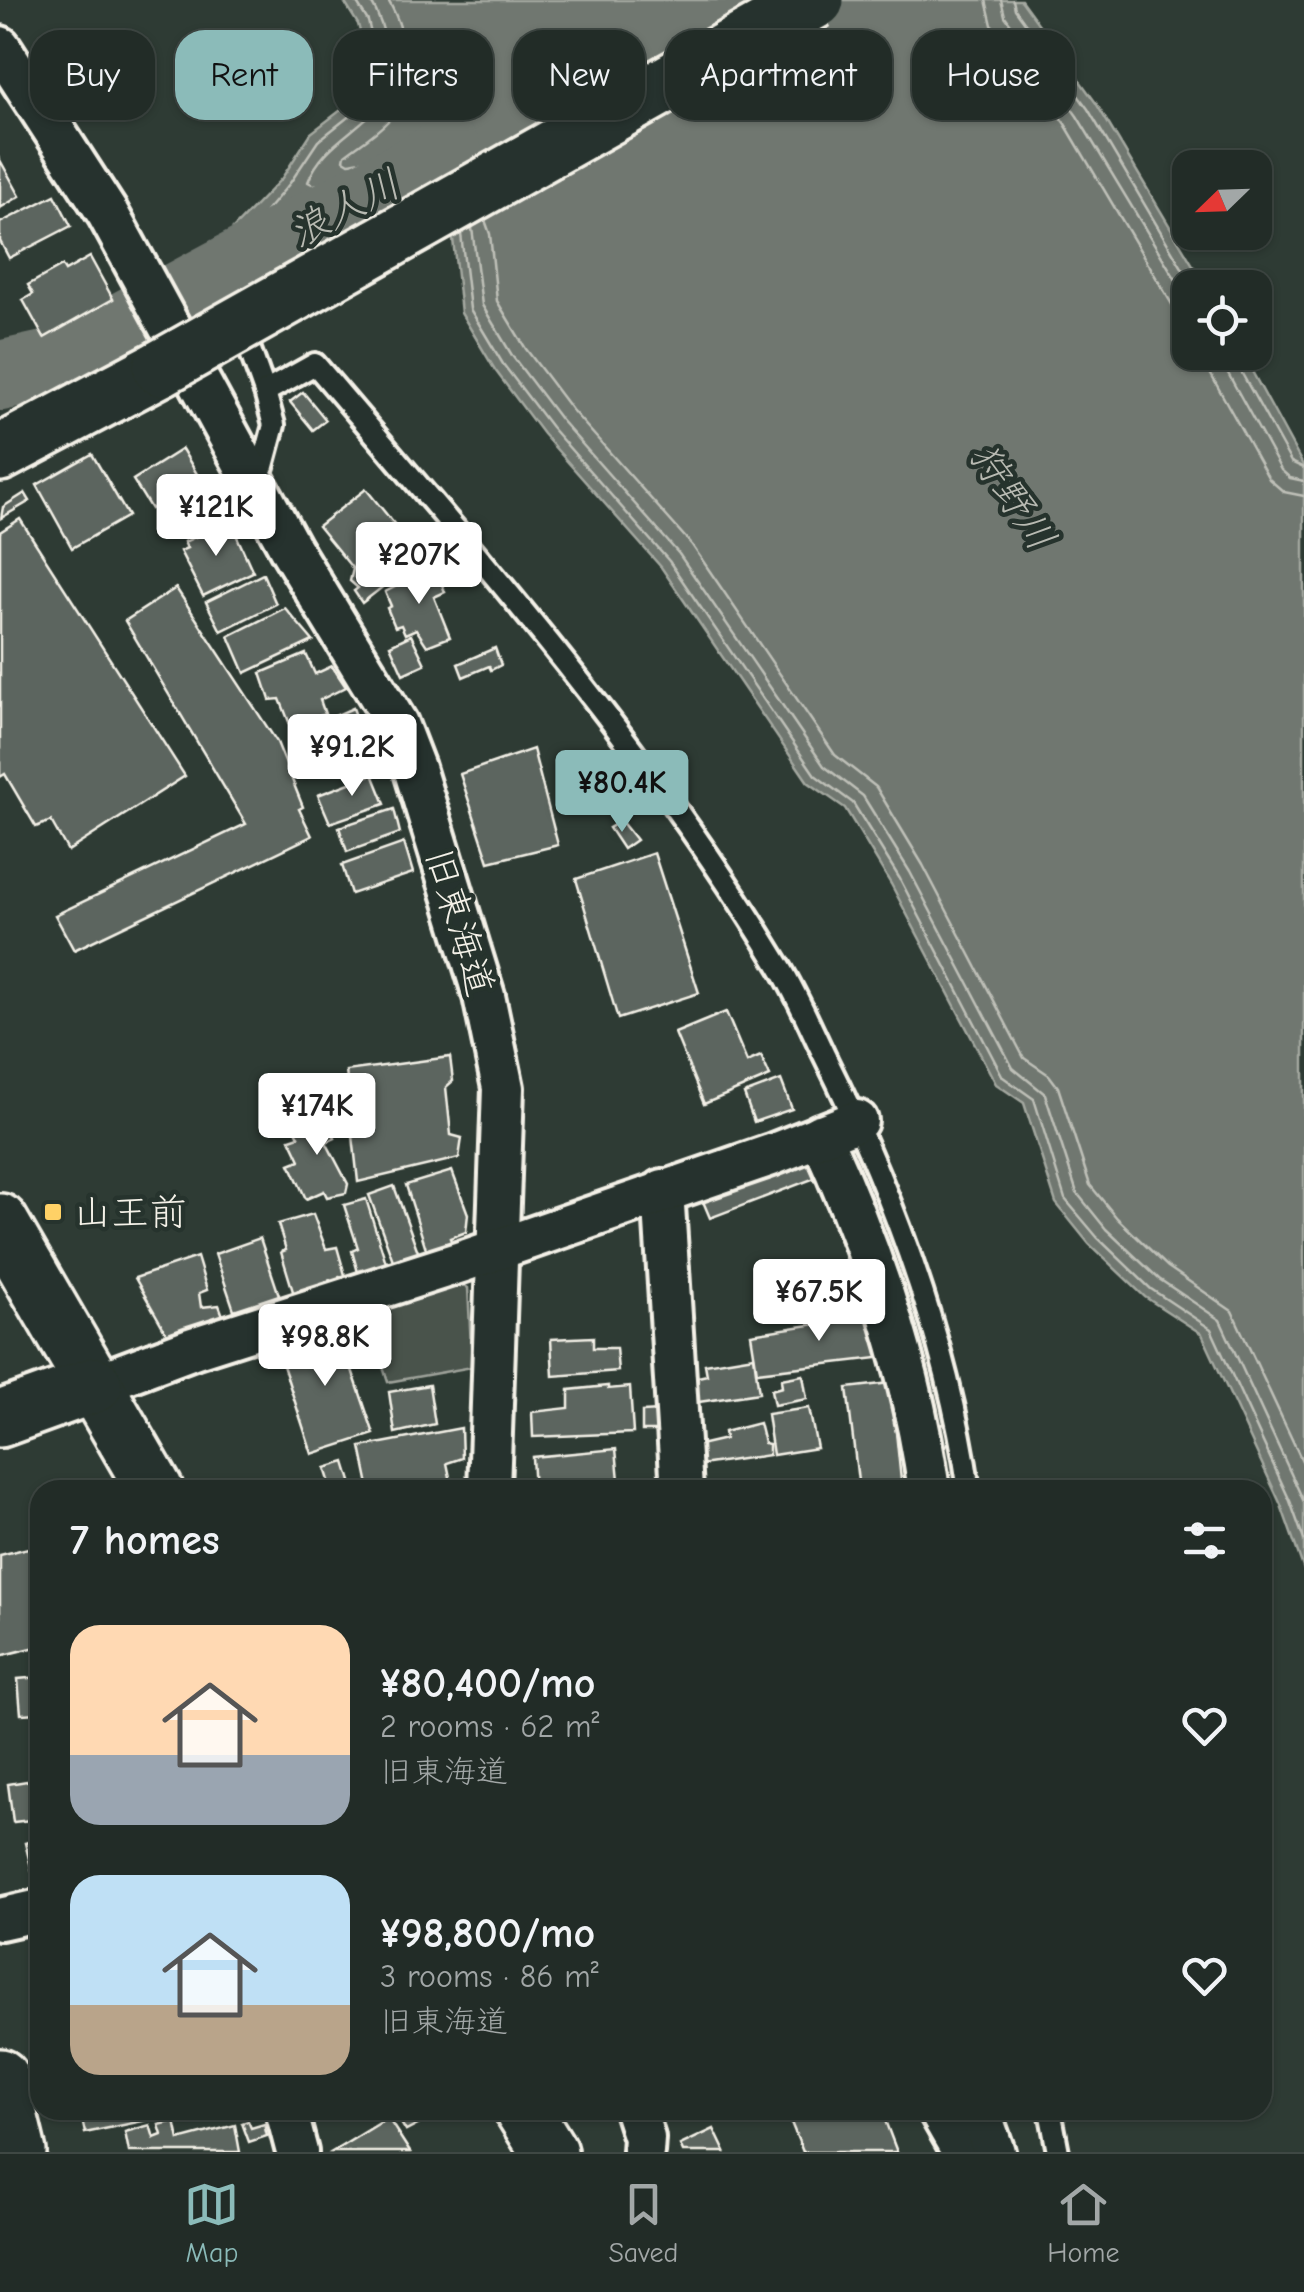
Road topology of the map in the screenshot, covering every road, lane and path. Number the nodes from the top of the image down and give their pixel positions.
1 (816, 0) edge
2 (0, 47) edge
3 (250, 350) dead end
4 (265, 392) junction
5 (0, 453) edge
6 (253, 480) junction
7 (857, 1121) junction
8 (820, 1136) junction
9 (664, 1190) junction
10 (0, 1222) edge
11 (496, 1249) junction
12 (94, 1386) junction
13 (0, 1419) edge
14 (149, 1480) edge
15 (489, 1480) edge
16 (681, 1480) edge
17 (928, 1480) edge
18 (967, 1480) edge
19 (30, 1912) edge
20 (0, 1919) edge
21 (0, 2077) edge
22 (289, 2120) edge
23 (529, 2120) edge
24 (638, 2120) edge
25 (945, 2120) edge
26 (983, 2120) edge
27 (1052, 2120) edge
28 (18, 2152) edge
29 (297, 2152) edge
30 (549, 2152) edge
31 (643, 2152) edge
32 (963, 2152) edge
33 (994, 2152) edge
34 (1058, 2152) edge

1 - 5 street, bridge
2 - 6 street, 旧東海道
3 - 4 lane
4 - 6 lane
4 - 7 lane
6 - 11 street, 旧東海道
7 - 8 street
7 - 18 lane
8 - 9 street
8 - 17 street
9 - 11 street
9 - 16 street
10 - 12 street
11 - 12 street
11 - 15 street, 旧東海道
12 - 13 street
12 - 14 street
19 - 20 street
21 - 28 street
22 - 29 street
23 - 30 street
24 - 31 street
25 - 32 street
26 - 33 street
27 - 34 lane

